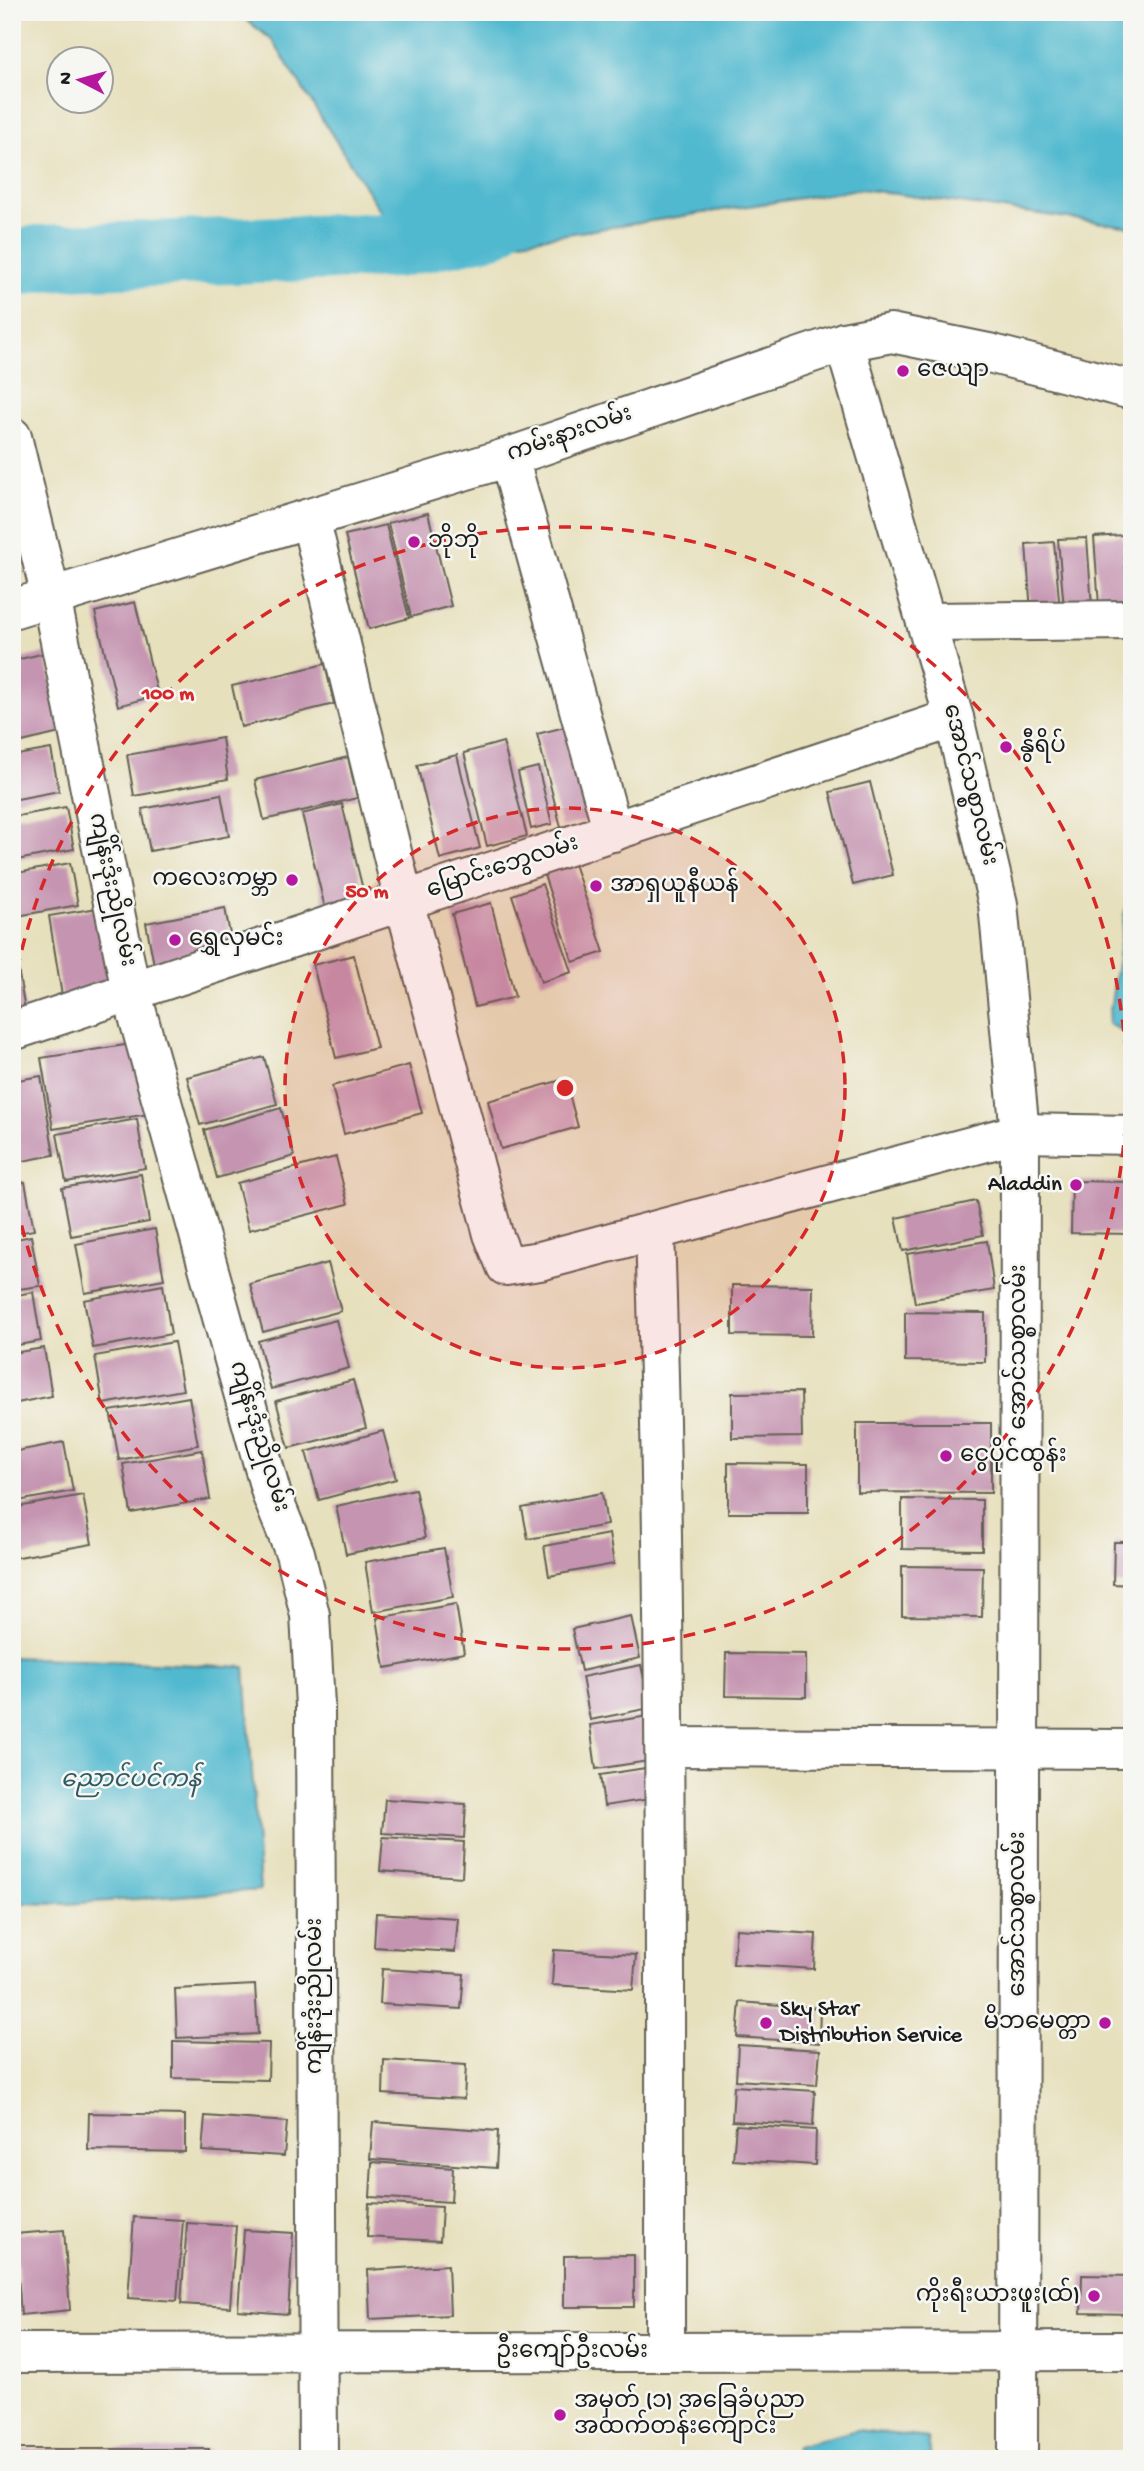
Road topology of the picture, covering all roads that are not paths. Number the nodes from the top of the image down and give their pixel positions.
1 (845, 342) junction
2 (1132, 390) edge
3 (12, 437) edge
4 (509, 457) junction
5 (310, 518) junction
6 (51, 597) junction
7 (12, 609) edge
8 (1132, 620) edge
9 (926, 622) junction
10 (954, 718) junction
11 (612, 832) junction
12 (404, 901) junction
13 (131, 991) junction
14 (12, 1031) edge
15 (1020, 1133) junction
16 (1132, 1135) edge
17 (655, 1231) junction
18 (665, 1747) junction
19 (1019, 1748) junction
20 (1132, 1749) edge
21 (1018, 2351) junction
22 (1132, 2351) edge
23 (318, 2352) junction
24 (665, 2352) junction
25 (12, 2353) edge
26 (318, 2459) edge
27 (1018, 2459) edge

1 - 2 street, ကမ်းနားလမ်း
1 - 4 street, ကမ်းနားလမ်း
1 - 9 street, အောင်သစ္စာလမ်း
3 - 6 street, ကျိန်းဒုံးညိုလမ်း
4 - 5 street, ကမ်းနားလမ်း
4 - 11 street
5 - 6 street, ကမ်းနားလမ်း
5 - 12 street
6 - 7 street, ကမ်းနားလမ်း
6 - 13 street, ကျိန်းဒုံးညိုလမ်း
8 - 9 street
9 - 10 street, အောင်သစ္စာလမ်း
10 - 11 street, မြောင်းဘွေလမ်း
10 - 15 street, အောင်သစ္စာလမ်း
11 - 12 street, မြောင်းဘွေလမ်း
12 - 13 street, မြောင်းဘွေလမ်း
12 - 17 street
13 - 14 street, မြောင်းဘွေလမ်း
13 - 23 street, ကျိန်းဒုံးညိုလမ်း
15 - 16 street
15 - 17 street
15 - 19 street, အောင်သစ္စာလမ်း
17 - 18 street
18 - 19 street
18 - 24 street
19 - 20 street
19 - 21 street, အောင်သစ္စာလမ်း
21 - 22 street, ဦးကျော်ဦးလမ်း
21 - 24 street, ဦးကျော်ဦးလမ်း
21 - 27 street, အောင်သစ္စာလမ်း
23 - 24 street, ဦးကျော်ဦးလမ်း
23 - 25 street, ဦးကျော်ဦးလမ်း
23 - 26 street, ကျိန်းဒုံးညိုလမ်း

